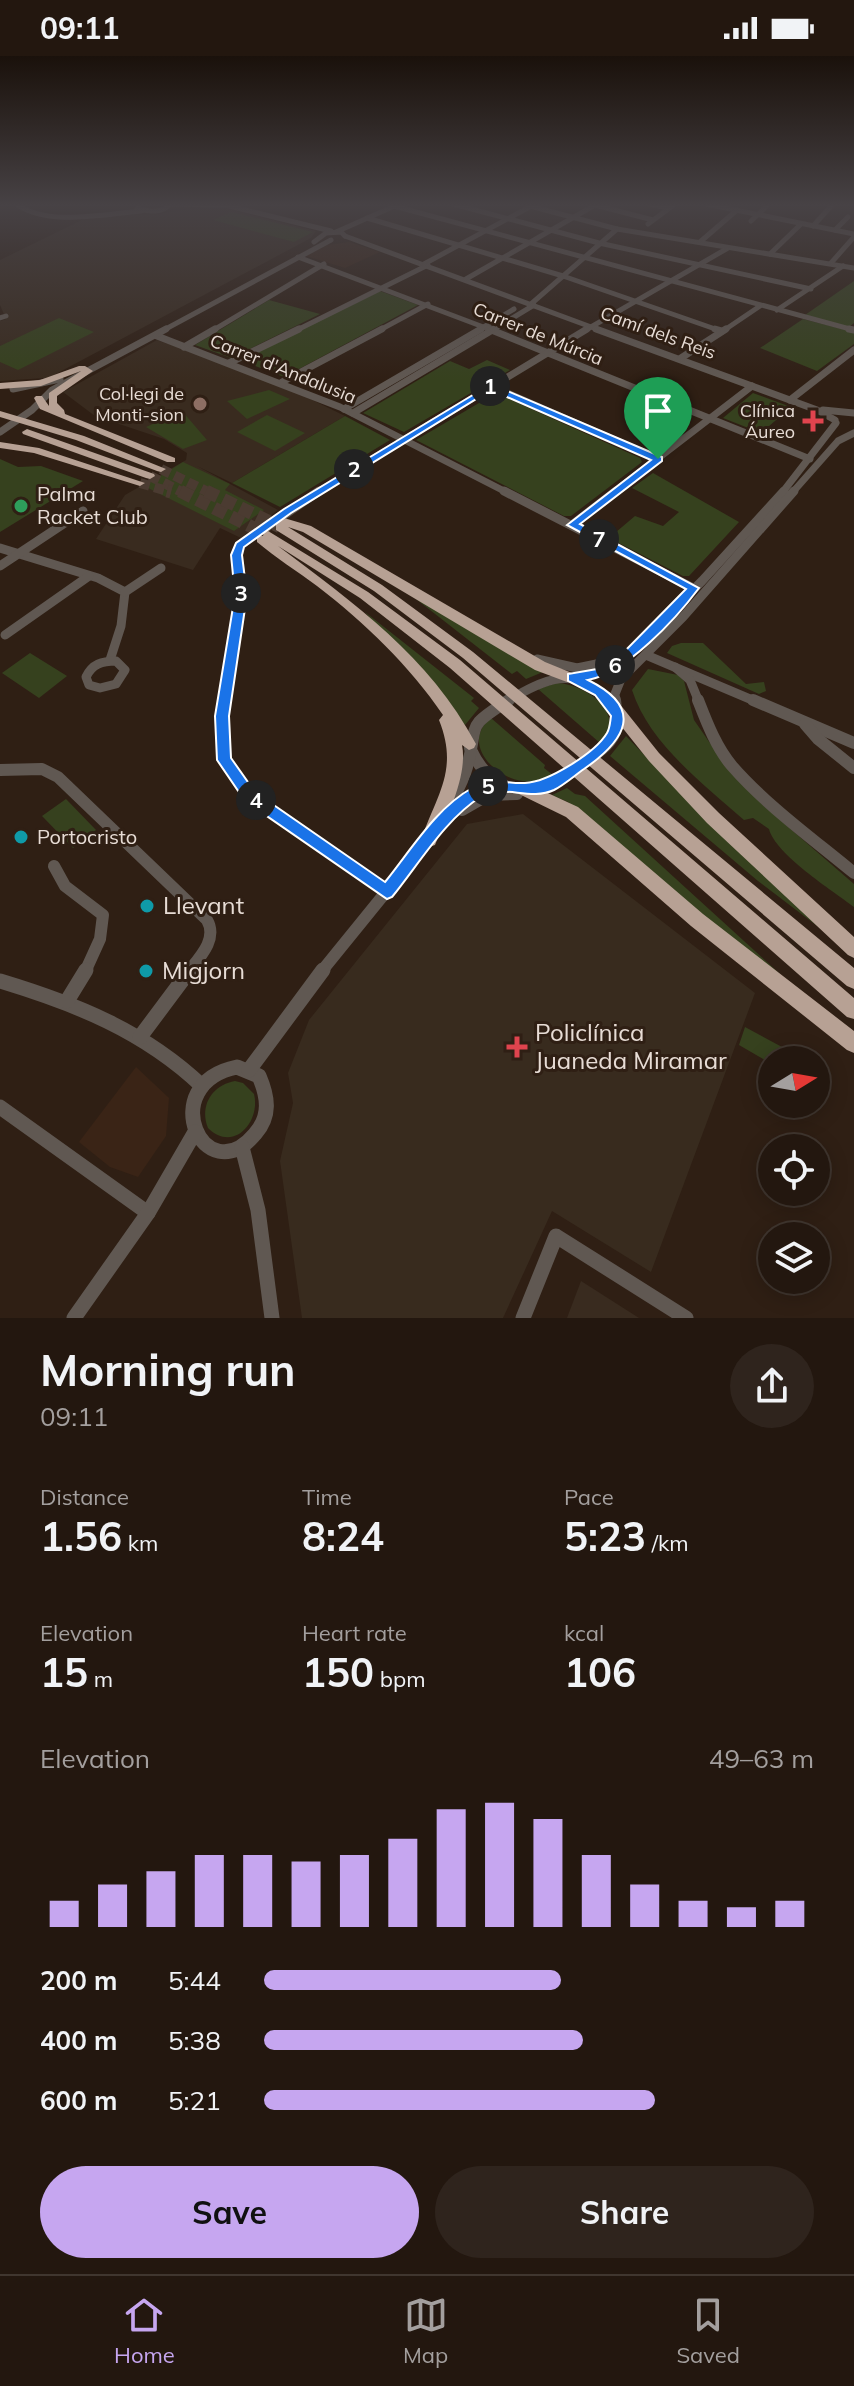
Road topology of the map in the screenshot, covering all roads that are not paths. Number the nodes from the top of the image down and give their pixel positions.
1 (272, 263) edge
2 (287, 263) edge
3 (320, 263) edge
4 (423, 263) edge
5 (494, 263) edge
6 (519, 263) edge
7 (577, 263) edge
8 (596, 263) edge
9 (687, 263) edge
10 (700, 263) edge
11 (831, 263) edge
12 (324, 264) junction
13 (426, 264) junction
14 (696, 265) junction
15 (843, 266) junction
16 (854, 268) edge
17 (563, 276) junction
18 (466, 279) junction
19 (667, 281) junction
20 (383, 286) junction
21 (811, 289) junction
22 (633, 300) junction
23 (428, 304) junction
24 (530, 304) junction
25 (760, 306) junction
26 (777, 310) junction
27 (591, 326) junction
28 (484, 327) junction
29 (492, 330) junction
30 (854, 330) edge
31 (722, 331) junction
32 (157, 336) junction
33 (184, 347) junction
34 (854, 350) edge
35 (546, 353) junction
36 (681, 358) junction
37 (229, 363) junction
38 (85, 370) junction
39 (282, 382) junction
40 (491, 386) junction
41 (752, 386) junction
42 (5, 388) edge
43 (790, 400) junction
44 (39, 401) junction
45 (817, 410) junction
46 (348, 411) junction
47 (850, 413) edge
48 (0, 414) edge
49 (711, 418) junction
50 (836, 422) junction
51 (0, 424) edge
52 (101, 431) junction
53 (0, 432) edge
54 (854, 433) edge
55 (402, 440) junction
56 (0, 446) edge
57 (658, 459) junction
58 (810, 459) junction
59 (171, 460) tunnel mouth
60 (161, 469) tunnel mouth
61 (83, 511) dead end
62 (572, 525) junction
63 (276, 527) junction
64 (0, 548) edge
65 (18, 554) junction
66 (0, 566) edge
67 (161, 568) dead end
68 (89, 576) junction
69 (693, 588) junction
70 (125, 592) junction
71 (5, 635) dead end
72 (495, 639) junction
73 (631, 653) junction
74 (646, 655) junction
75 (110, 660) dead end
76 (411, 666) junction
77 (675, 667) junction
78 (570, 677) junction
79 (614, 709) junction
80 (802, 721) junction
81 (854, 743) edge
82 (470, 746) junction
83 (854, 768) edge
84 (0, 770) edge
85 (506, 786) junction
86 (524, 789) junction
87 (446, 818) junction
88 (429, 840) junction
89 (54, 866) dead end
90 (641, 873) junction
91 (854, 873) edge
92 (387, 892) junction
93 (854, 949) edge
94 (854, 980) edge
95 (0, 981) edge
96 (67, 1001) junction
97 (854, 1010) edge
98 (140, 1037) junction
99 (854, 1043) edge
100 (249, 1070) junction
101 (202, 1086) junction
102 (1, 1108) edge
103 (195, 1132) junction
104 (242, 1147) junction
105 (148, 1213) junction
106 (74, 1318) edge
107 (272, 1318) edge
108 (523, 1318) edge
109 (686, 1318) edge

1 - 38 street
2 - 32 street
3 - 12 street, Carrer de Múrcia
4 - 13 street, Camí dels Reis
5 - 18 street
6 - 17 street
7 - 17 street
8 - 19 street
9 - 14 street
10 - 14 street
11 - 15 street
12 - 20 street, Carrer de Múrcia
12 - 33 street
13 - 18 street, Camí dels Reis
13 - 20 street
14 - 19 street
14 - 21 street
15 - 16 street
15 - 21 street
17 - 22 street
17 - 24 street
18 - 24 street, Camí dels Reis
19 - 22 street
19 - 25 street
20 - 23 street, Carrer de Múrcia
20 - 37 street
21 - 26 street
22 - 27 street
22 - 31 street
23 - 28 street, Carrer de Múrcia
23 - 39 street
24 - 27 street, Camí dels Reis
24 - 28 street
24 - 29 street
25 - 26 street
25 - 31 street
26 - 30 street
27 - 35 street
27 - 36 street, Camí dels Reis
28 - 29 street, Carrer de Múrcia
28 - 46 street
29 - 35 street, Carrer de Múrcia
29 - 46 street
31 - 36 street
32 - 33 street, Carrer d'Andalusia
32 - 38 street
33 - 37 street, Carrer d'Andalusia
34 - 43 street
35 - 40 street
35 - 49 street, Carrer de Múrcia
36 - 41 street, Camí dels Reis
37 - 39 street, Carrer d'Andalusia
38 - 42 highway
38 - 44 street
38 - 52 highway
39 - 46 street, Carrer d'Andalusia
40 - 55 street
40 - 57 street
41 - 43 street, Camí dels Reis
41 - 49 street
42 - 44 street
43 - 45 street, Camí dels Reis
44 - 52 highway
44 - 53 street
45 - 47 street, Camí dels Reis
45 - 50 street, Camí dels Reis
46 - 55 street, Carrer d'Andalusia
47 - 50 street
48 - 60 highway
49 - 57 street
49 - 58 street, Carrer de Múrcia
50 - 54 street, Camí dels Reis
50 - 58 street
51 - 56 highway
52 - 59 highway
54 - 74 street
55 - 62 street, Carrer d'Andalusia
55 - 63 street
57 - 62 street
58 - 69 street
61 - 65 street
62 - 69 street, Carrer d'Andalusia
63 - 72 highway
63 - 76 highway
63 - 92 street
63 - 94 highway
63 - 97 highway
64 - 65 street
65 - 66 street
65 - 68 street
67 - 70 street
68 - 70 street
68 - 71 street
69 - 73 street
70 - 75 street
72 - 73 street
72 - 78 highway
73 - 78 street
74 - 77 street
74 - 79 street
76 - 82 highway
76 - 88 highway
77 - 80 street
77 - 91 street
78 - 79 street
78 - 82 street
79 - 86 street
79 - 93 highway
80 - 81 street
80 - 83 street
82 - 85 street
82 - 87 street
84 - 98 street
85 - 86 street
85 - 87 street
86 - 90 highway
87 - 88 street
87 - 90 street
88 - 92 street
89 - 96 street
90 - 99 highway
92 - 100 street
95 - 96 street
96 - 98 street
98 - 101 street
100 - 101 street
100 - 104 street
101 - 103 street
102 - 105 street
103 - 104 street
103 - 105 street
104 - 107 street
105 - 106 street
108 - 109 street

